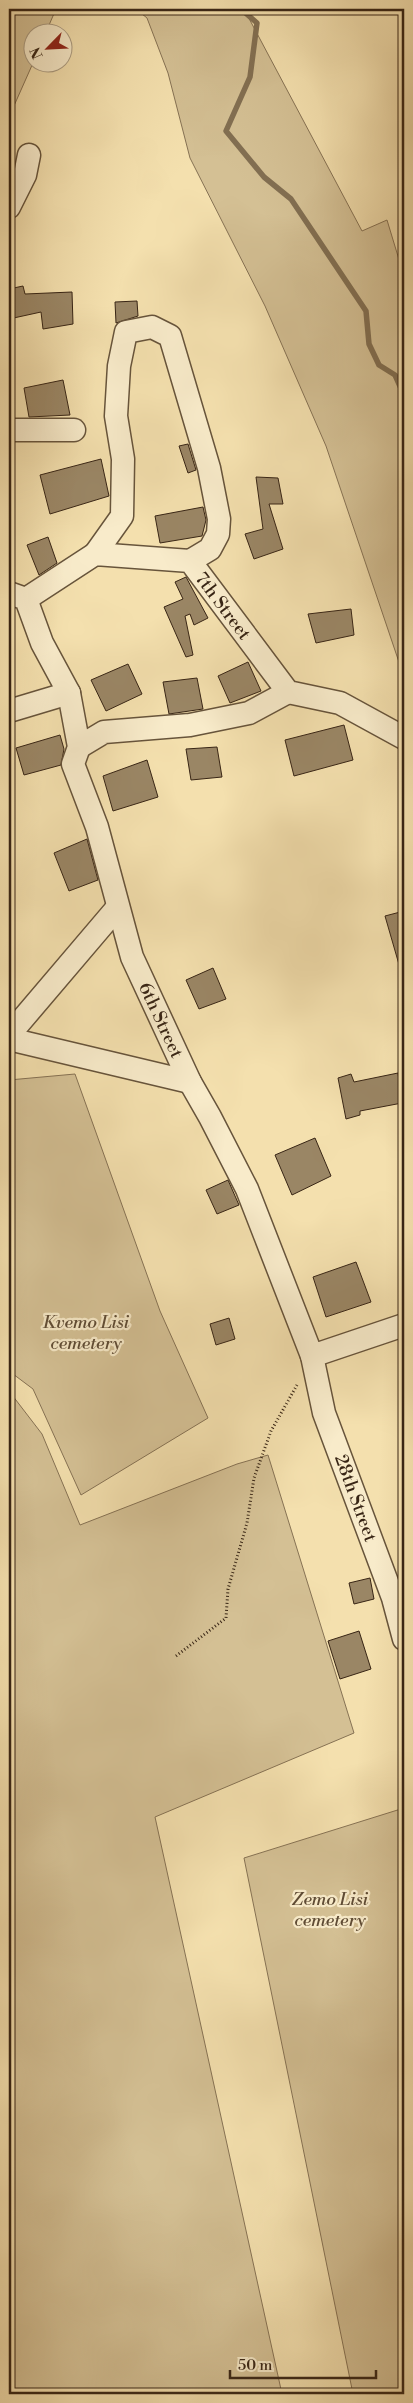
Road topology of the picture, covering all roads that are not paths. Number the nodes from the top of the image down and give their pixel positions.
1 (29, 155) dead end
2 (9, 207) edge
3 (9, 430) edge
4 (74, 430) dead end
5 (95, 554) junction
6 (190, 561) junction
7 (17, 596) edge
8 (288, 692) junction
9 (69, 693) junction
10 (9, 711) edge
11 (404, 738) edge
12 (79, 747) junction
13 (117, 908) junction
14 (9, 1035) edge
15 (9, 1039) edge
16 (190, 1082) junction
17 (404, 1325) edge
18 (312, 1356) junction
19 (404, 1639) edge

1 - 2 street
3 - 4 street
5 - 6 street, 7th Street
5 - 6 street
5 - 7 street
6 - 8 street, 7th Street
7 - 9 street, 6th Street
8 - 11 street
8 - 12 street
9 - 10 street
9 - 12 street, 6th Street
12 - 13 street, 6th Street
13 - 14 street
13 - 16 street, 6th Street
15 - 16 street
16 - 18 street, 6th Street
17 - 18 street
18 - 19 street, 28th Street

